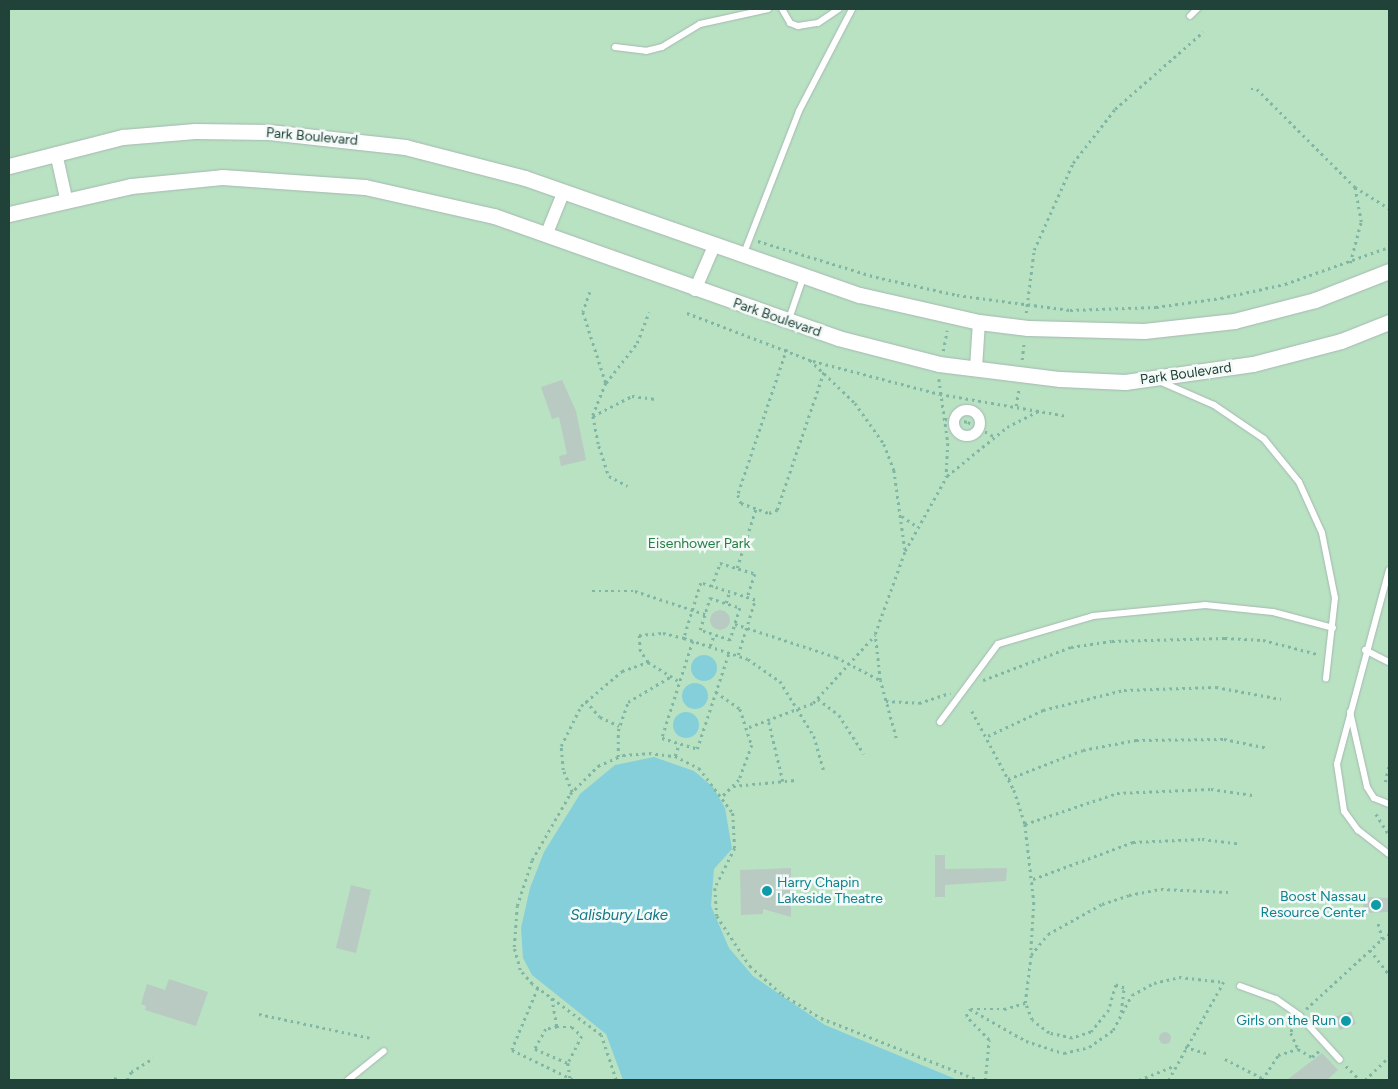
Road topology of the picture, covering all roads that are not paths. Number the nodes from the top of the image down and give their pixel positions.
1 (768, 9) edge
2 (782, 9) edge
3 (840, 9) edge
4 (852, 9) edge
5 (1197, 9) edge
6 (1190, 16) dead end
7 (615, 47) dead end
8 (56, 153) junction
9 (9, 166) edge
10 (564, 191) junction
11 (66, 198) junction
12 (9, 214) edge
13 (547, 233) junction
14 (714, 246) junction
15 (742, 257) junction
16 (1389, 271) edge
17 (803, 278) junction
18 (695, 290) junction
19 (979, 322) junction
20 (1389, 322) edge
21 (787, 323) junction
22 (976, 368) junction
23 (1153, 379) junction
24 (978, 428) joint
25 (1389, 570) edge
26 (1333, 628) junction
27 (1365, 650) junction
28 (1389, 662) edge
29 (1326, 678) dead end
30 (1350, 708) junction
31 (940, 722) dead end
32 (1389, 804) edge
33 (1389, 854) edge
34 (1240, 986) dead end
35 (384, 1051) dead end
36 (1340, 1060) road end
37 (348, 1080) edge

1 - 7 lane
2 - 3 lane
4 - 15 lane
5 - 6 lane
8 - 9 street, Park Boulevard
8 - 10 street, Park Boulevard
8 - 11 street
10 - 13 street
10 - 14 street, Park Boulevard
11 - 12 street, Park Boulevard
11 - 13 street, Park Boulevard
13 - 18 street, Park Boulevard
14 - 15 street, Park Boulevard
14 - 18 street
15 - 17 street, Park Boulevard
16 - 19 street, Park Boulevard
17 - 19 street, Park Boulevard
17 - 21 lane
18 - 21 street, Park Boulevard
19 - 22 street
20 - 23 street, Park Boulevard
21 - 22 street, Park Boulevard
22 - 23 street, Park Boulevard
23 - 26 lane
24 - 24 street
25 - 27 lane
26 - 29 lane
26 - 31 lane
27 - 28 lane
27 - 30 lane
30 - 32 lane
30 - 33 lane
34 - 36 lane
35 - 37 lane

